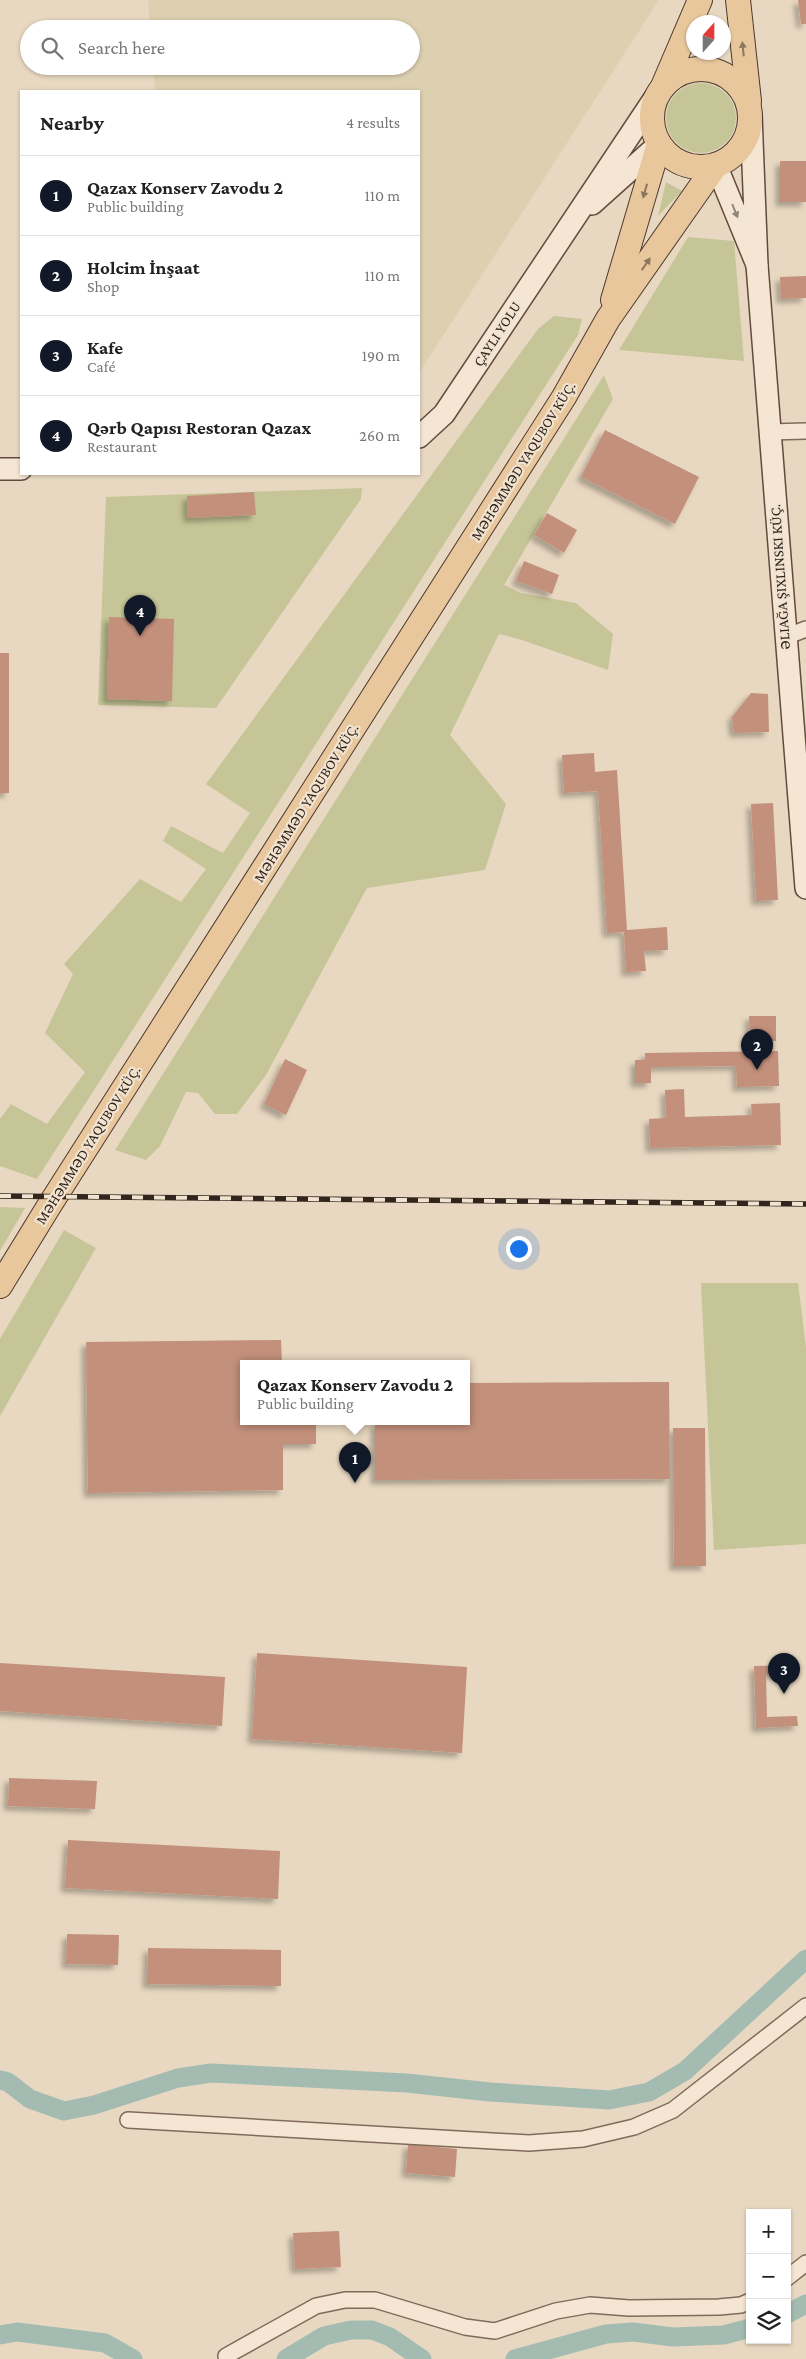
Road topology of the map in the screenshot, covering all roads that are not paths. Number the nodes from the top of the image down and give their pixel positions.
1 (700, 0) edge
2 (738, 0) edge
3 (664, 84) junction
4 (751, 115) junction
5 (659, 144) junction
6 (716, 166) junction
7 (568, 226) junction
8 (757, 265) junction
9 (608, 319) junction
10 (806, 431) edge
11 (770, 432) junction
12 (420, 436) edge
13 (0, 469) edge
14 (20, 469) edge
15 (806, 629) edge
16 (785, 637) junction
17 (799, 714) edge
18 (806, 888) edge
19 (0, 1286) edge
20 (806, 2006) edge
21 (128, 2120) dead end
22 (806, 2263) edge
23 (791, 2275) edge
24 (746, 2303) edge
25 (226, 2356) dead end

1 - 3 main road
4 -> 2 main road
3 - 4 main road
3 - 5 main road
3 - 7 main road
4 - 6 main road
4 - 8 main road
5 - 6 main road
5 - 7 main road
5 -> 9 main road
6 -> 8 main road
9 -> 6 main road
7 - 12 main road
8 - 11 main road
9 - 19 main road, MƏHƏMMƏD YAQUBOV KÜÇ.
10 - 11 street
11 - 16 main road
13 - 14 main road
15 - 16 street
16 - 17 main road
17 - 18 main road
20 - 21 street
22 - 23 street
24 - 25 street

